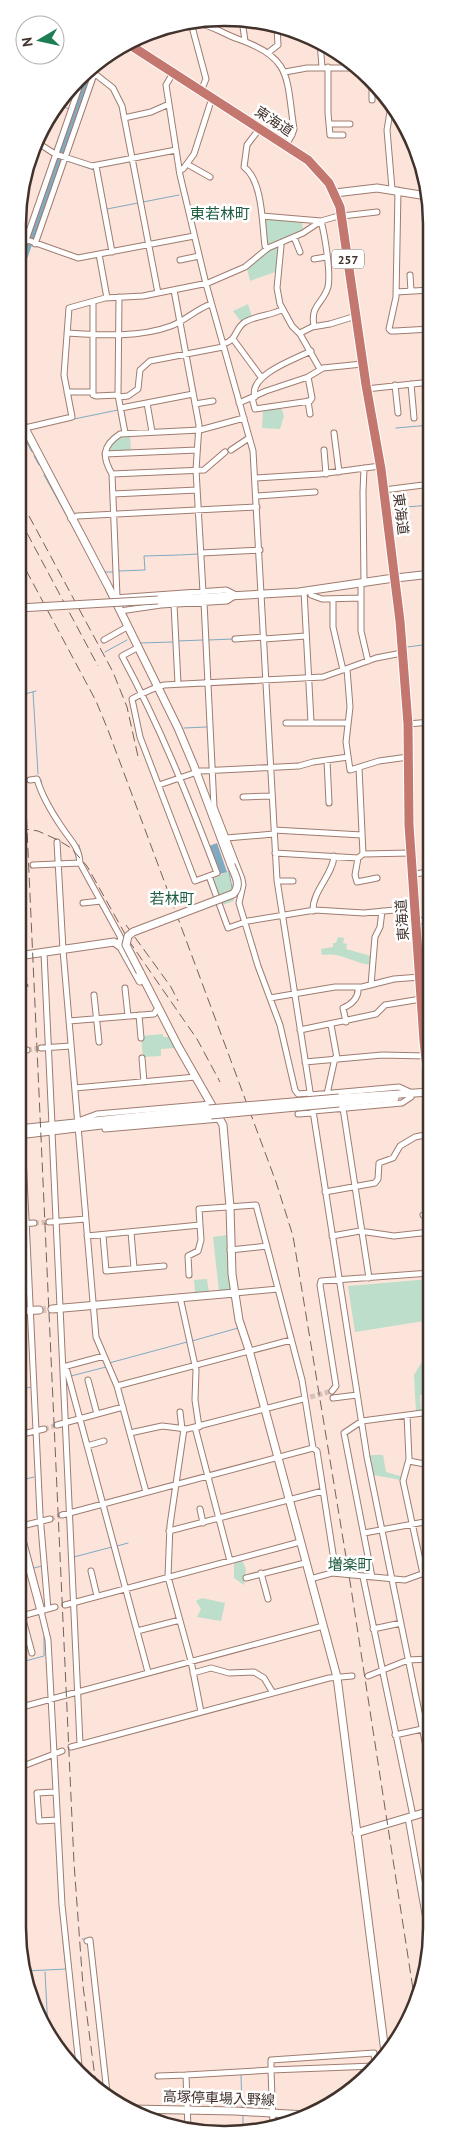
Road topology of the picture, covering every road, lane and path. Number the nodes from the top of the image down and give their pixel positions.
1 (215, 27) edge
2 (243, 27) edge
3 (193, 29) edge
4 (277, 33) edge
5 (245, 41) junction
6 (135, 48) edge
7 (321, 51) edge
8 (269, 52) junction
9 (322, 67) junction
10 (328, 67) junction
11 (346, 68) edge
12 (285, 72) junction
13 (173, 73) junction
14 (95, 74) edge
15 (90, 79) edge
16 (78, 90) edge
17 (201, 91) junction
18 (372, 92) edge
19 (212, 98) junction
20 (372, 100) dead end
21 (169, 104) junction
22 (390, 116) edge
23 (124, 118) junction
24 (329, 124) junction
25 (350, 124) dead end
26 (260, 128) junction
27 (343, 135) dead end
28 (286, 145) junction
29 (43, 146) edge
30 (176, 150) junction
31 (57, 154) junction
32 (65, 157) junction
33 (132, 159) junction
34 (187, 164) junction
35 (96, 166) junction
36 (179, 170) junction
37 (210, 177) dead end
38 (395, 190) junction
39 (334, 193) junction
40 (420, 195) edge
41 (377, 212) dead end
42 (262, 216) junction
43 (342, 216) junction
44 (321, 222) junction
45 (194, 236) junction
46 (294, 237) junction
47 (27, 241) joint
48 (280, 243) junction
49 (34, 244) junction
50 (148, 245) junction
51 (268, 248) junction
52 (112, 252) junction
53 (300, 252) dead end
54 (99, 254) junction
55 (199, 256) junction
56 (326, 257) junction
57 (314, 259) dead end
58 (180, 260) dead end
59 (410, 274) dead end
60 (206, 284) junction
61 (174, 290) junction
62 (423, 290) edge
63 (411, 291) junction
64 (396, 292) junction
65 (158, 293) junction
66 (119, 297) junction
67 (107, 298) junction
68 (93, 302) junction
69 (211, 304) junction
70 (283, 309) junction
71 (356, 316) junction
72 (180, 320) junction
73 (314, 326) junction
74 (423, 329) edge
75 (67, 333) junction
76 (94, 333) junction
77 (118, 333) junction
78 (300, 333) junction
79 (234, 339) junction
80 (223, 346) junction
81 (310, 351) junction
82 (186, 354) junction
83 (362, 364) junction
84 (320, 369) junction
85 (308, 376) junction
86 (261, 377) junction
87 (423, 383) edge
88 (411, 384) junction
89 (395, 385) junction
90 (366, 389) junction
91 (67, 392) junction
92 (94, 392) junction
93 (194, 394) junction
94 (118, 396) junction
95 (254, 398) junction
96 (213, 401) dead end
97 (308, 401) junction
98 (147, 403) junction
99 (240, 403) junction
100 (195, 404) junction
101 (121, 408) junction
102 (398, 413) dead end
103 (310, 414) dead end
104 (244, 418) junction
105 (414, 418) dead end
106 (26, 427) edge
107 (26, 430) edge
108 (199, 430) junction
109 (152, 432) junction
110 (125, 433) junction
111 (334, 434) dead end
112 (249, 438) junction
113 (197, 450) junction
114 (231, 450) dead end
115 (324, 450) dead end
116 (225, 452) dead end
117 (104, 454) junction
118 (380, 466) junction
119 (364, 468) junction
120 (196, 470) junction
121 (339, 472) junction
122 (112, 474) junction
123 (326, 474) junction
124 (256, 478) junction
125 (423, 485) edge
126 (197, 490) junction
127 (384, 490) junction
128 (315, 492) dead end
129 (113, 494) junction
130 (257, 496) junction
131 (257, 507) junction
132 (198, 510) junction
133 (113, 514) junction
134 (71, 519) junction
135 (260, 550) junction
136 (201, 553) junction
137 (423, 575) edge
138 (395, 578) junction
139 (363, 582) junction
140 (307, 591) junction
141 (203, 592) junction
142 (262, 594) junction
143 (236, 596) junction
144 (115, 598) junction
145 (333, 598) junction
146 (361, 598) junction
147 (204, 602) junction
148 (174, 604) junction
149 (26, 608) edge
150 (120, 611) junction
151 (127, 627) junction
152 (306, 636) junction
153 (264, 638) junction
154 (235, 639) dead end
155 (104, 640) dead end
156 (137, 648) junction
157 (402, 653) junction
158 (368, 661) junction
159 (345, 670) junction
160 (309, 678) junction
161 (266, 680) junction
162 (208, 683) junction
163 (178, 684) junction
164 (157, 686) junction
165 (142, 693) junction
166 (311, 722) junction
167 (348, 722) junction
168 (286, 723) dead end
169 (423, 723) edge
170 (408, 724) junction
171 (348, 757) junction
172 (408, 757) junction
173 (327, 760) junction
174 (271, 767) junction
175 (359, 768) junction
176 (213, 770) junction
177 (196, 772) junction
178 (180, 777) junction
179 (30, 780) dead end
180 (159, 785) junction
181 (272, 796) junction
182 (243, 797) dead end
183 (329, 803) dead end
184 (212, 808) junction
185 (274, 832) junction
186 (362, 835) junction
187 (226, 838) junction
188 (57, 842) dead end
189 (411, 852) junction
190 (275, 853) junction
191 (362, 854) junction
192 (334, 856) junction
193 (358, 858) junction
194 (80, 863) junction
195 (58, 864) junction
196 (34, 865) dead end
197 (423, 873) edge
198 (413, 874) junction
199 (209, 876) junction
200 (377, 878) dead end
201 (293, 880) dead end
202 (277, 881) junction
203 (101, 901) junction
204 (83, 903) dead end
205 (415, 908) junction
206 (314, 911) junction
207 (382, 911) junction
208 (282, 915) junction
209 (423, 920) edge
210 (416, 921) junction
211 (244, 922) junction
212 (118, 943) junction
213 (63, 950) junction
214 (44, 953) junction
215 (26, 955) edge
216 (420, 976) junction
217 (371, 984) junction
218 (358, 987) junction
219 (125, 988) dead end
220 (294, 993) junction
221 (94, 995) dead end
222 (270, 998) junction
223 (422, 999) junction
224 (423, 1004) edge
225 (158, 1008) junction
226 (139, 1015) junction
227 (128, 1016) junction
228 (96, 1019) junction
229 (69, 1021) junction
230 (346, 1022) junction
231 (331, 1024) junction
232 (300, 1030) junction
233 (141, 1038) dead end
234 (98, 1042) dead end
235 (71, 1046) junction
236 (41, 1048) tunnel mouth
237 (49, 1048) junction
238 (423, 1056) edge
239 (142, 1058) dead end
240 (336, 1058) junction
241 (305, 1062) junction
242 (196, 1077) junction
243 (144, 1082) junction
244 (75, 1088) junction
245 (310, 1094) junction
246 (327, 1094) junction
247 (423, 1094) edge
248 (411, 1095) junction
249 (340, 1103) junction
250 (212, 1104) junction
251 (313, 1112) junction
252 (298, 1114) dead end
253 (163, 1116) junction
254 (220, 1119) junction
255 (105, 1124) junction
256 (78, 1125) junction
257 (52, 1129) junction
258 (26, 1131) edge
259 (423, 1136) edge
260 (355, 1187) junction
261 (325, 1192) junction
262 (230, 1207) junction
263 (86, 1219) junction
264 (52, 1222) junction
265 (34, 1223) tunnel mouth
266 (26, 1224) joint
267 (200, 1225) junction
268 (362, 1231) junction
269 (131, 1232) junction
270 (423, 1233) edge
271 (103, 1235) junction
272 (88, 1236) junction
273 (332, 1236) junction
274 (267, 1246) junction
275 (230, 1250) junction
276 (164, 1266) dead end
277 (134, 1268) junction
278 (423, 1274) edge
279 (189, 1275) dead end
280 (369, 1278) junction
281 (339, 1280) junction
282 (278, 1288) junction
283 (235, 1293) junction
284 (180, 1298) junction
285 (94, 1305) junction
286 (56, 1308) junction
287 (35, 1310) junction
288 (26, 1311) edge
289 (292, 1340) junction
290 (249, 1350) junction
291 (104, 1356) junction
292 (195, 1365) junction
293 (63, 1367) junction
294 (88, 1380) dead end
295 (118, 1386) junction
296 (332, 1391) dead end
297 (357, 1395) junction
298 (333, 1398) tunnel mouth
299 (303, 1399) tunnel mouth
300 (123, 1407) junction
301 (264, 1409) junction
302 (180, 1412) dead end
303 (423, 1413) edge
304 (97, 1414) junction
305 (407, 1415) junction
306 (80, 1419) junction
307 (362, 1421) junction
308 (65, 1423) junction
309 (57, 1425) tunnel mouth
310 (197, 1427) junction
311 (44, 1428) tunnel mouth
312 (183, 1429) junction
313 (35, 1431) junction
314 (26, 1433) edge
315 (130, 1433) junction
316 (104, 1441) dead end
317 (87, 1446) junction
318 (313, 1448) junction
319 (277, 1457) junction
320 (409, 1462) junction
321 (423, 1464) edge
322 (208, 1476) junction
323 (176, 1484) junction
324 (324, 1491) junction
325 (146, 1492) junction
326 (289, 1500) junction
327 (103, 1504) junction
328 (200, 1509) dead end
329 (69, 1513) junction
330 (62, 1515) tunnel mouth
331 (50, 1519) tunnel mouth
332 (219, 1519) junction
333 (41, 1521) junction
334 (423, 1522) edge
335 (203, 1523) junction
336 (26, 1524) edge
337 (412, 1524) junction
338 (382, 1530) junction
339 (169, 1531) junction
340 (364, 1533) junction
341 (300, 1542) junction
342 (26, 1551) edge
343 (230, 1561) junction
344 (306, 1563) junction
345 (90, 1571) dead end
346 (261, 1573) junction
347 (336, 1574) junction
348 (423, 1574) joint
349 (363, 1576) junction
350 (168, 1577) junction
351 (372, 1577) junction
352 (246, 1578) dead end
353 (310, 1579) junction
354 (392, 1579) junction
355 (126, 1588) junction
356 (97, 1596) junction
357 (268, 1600) dead end
358 (73, 1603) junction
359 (65, 1605) dead end
360 (55, 1608) dead end
361 (45, 1610) junction
362 (26, 1615) edge
363 (180, 1620) junction
364 (401, 1623) junction
365 (323, 1626) junction
366 (373, 1629) junction
367 (137, 1631) junction
368 (26, 1635) edge
369 (32, 1653) dead end
370 (423, 1659) edge
371 (408, 1660) junction
372 (191, 1661) junction
373 (382, 1670) junction
374 (148, 1672) junction
375 (193, 1672) junction
376 (352, 1676) dead end
377 (368, 1676) dead end
378 (337, 1677) junction
379 (77, 1692) junction
380 (273, 1693) junction
381 (51, 1699) junction
382 (26, 1706) edge
383 (200, 1712) junction
384 (423, 1730) joint
385 (395, 1734) junction
386 (80, 1744) junction
387 (71, 1747) dead end
388 (62, 1751) dead end
389 (53, 1755) junction
390 (26, 1765) edge
391 (55, 1792) junction
392 (423, 1813) edge
393 (410, 1817) junction
394 (56, 1820) junction
395 (356, 1833) junction
396 (423, 1898) edge
397 (87, 1941) dead end
398 (384, 2045) edge
399 (374, 2058) edge
400 (79, 2062) edge
401 (367, 2066) edge
402 (271, 2070) junction
403 (186, 2075) junction
404 (158, 2076) dead end
405 (106, 2087) edge
406 (145, 2109) edge
407 (187, 2109) junction
408 (272, 2113) junction
409 (292, 2114) edge
410 (273, 2120) edge
411 (188, 2122) edge

1 - 5 street
2 - 5 street
3 - 17 street
4 - 8 street
5 - 8 street
6 - 13 highway, 東海道 / 257
7 - 9 street
8 - 12 street
9 - 10 street
9 - 12 street
10 - 11 street
10 - 24 street
12 - 28 street
13 - 17 highway, 東海道 / 257
13 - 21 street
14 - 23 street
15 - 32 street
16 - 31 street
17 - 19 highway, 東海道 / 257
18 - 20 street
19 - 26 highway, 東海道 / 257
19 - 34 street
21 - 23 street
21 - 30 street
22 - 38 street
23 - 33 street
24 - 25 street
24 - 27 street
26 - 28 highway, 東海道 / 257
26 - 42 street
28 - 39 highway, 東海道 / 257
29 - 31 street
30 - 33 street
30 - 36 street
31 - 32 street
31 - 47 street
32 - 35 street
32 - 49 street
33 - 35 street
33 - 50 street
34 - 36 street
34 - 37 street
35 - 52 street
36 - 45 street
38 - 39 street
38 - 40 street
38 - 64 street
39 - 43 highway, 東海道 / 257
41 - 43 street
42 - 44 street
42 - 51 street
43 - 44 street
43 - 71 highway, 東海道 / 257
44 - 46 street
44 - 56 street
45 - 50 street
45 - 55 street
46 - 48 street
46 - 53 street
47 - 49 street
48 - 51 street
48 - 70 street
49 - 54 street
50 - 52 street
50 - 65 street
51 - 60 street
52 - 54 street
54 - 67 street
55 - 58 street
55 - 60 street
56 - 57 street
56 - 73 street
59 - 63 street
60 - 61 street
60 - 69 street
61 - 65 street
61 - 72 street
62 - 63 street
63 - 64 street
64 - 74 street
65 - 66 street
66 - 67 street
66 - 77 street
67 - 68 street
68 - 75 street
68 - 76 street
69 - 72 street
69 - 80 street
70 - 78 street
70 - 79 street
71 - 73 street
71 - 83 highway, 東海道 / 257
72 - 77 street
72 - 82 street
73 - 78 street
75 - 76 street
75 - 91 street
76 - 77 street
76 - 92 street
77 - 94 street
78 - 81 street
79 - 80 street
79 - 86 street
80 - 82 street
80 - 99 street
81 - 84 street
81 - 86 street
82 - 93 street
82 - 94 street
83 - 84 street
83 - 90 highway, 東海道 / 257
84 - 85 street
85 - 95 street
85 - 97 street
86 - 95 street
87 - 88 street
88 - 89 street
88 - 105 street
89 - 90 street
89 - 102 street
90 - 118 highway, 東海道 / 257
91 - 92 street
91 - 106 street
92 - 94 street
93 - 98 street
93 - 100 street
94 - 101 street
95 - 97 street
95 - 99 street
96 - 100 street
97 - 103 street
98 - 101 street
98 - 109 street
99 - 104 street
100 - 108 street
101 - 110 street
104 - 108 street
104 - 112 street
107 - 134 street
108 - 109 street
108 - 113 street
109 - 110 street
110 - 117 street
111 - 121 street
112 - 114 street
112 - 124 street
113 - 117 street
113 - 120 street
115 - 123 street
116 - 120 street
117 - 122 street
118 - 119 street
118 - 127 highway, 東海道 / 257
119 - 121 street
119 - 139 street
120 - 122 street
120 - 126 street
121 - 123 street
122 - 129 street
123 - 124 street
124 - 130 street
125 - 127 street
126 - 129 street
126 - 132 street
127 - 138 highway, 東海道 / 257
128 - 130 street
129 - 133 street
130 - 131 street
131 - 132 street
131 - 135 street
132 - 133 street
132 - 136 street
133 - 134 street
133 - 144 street
134 - 144 street
135 - 136 street
135 - 142 street
136 - 141 street
137 - 138 street
138 - 139 street
138 - 157 highway, 東海道 / 257
139 - 140 street
139 - 146 street
140 - 142 street
140 - 145 street
140 - 152 street
141 - 143 street
141 - 144 street
142 - 143 street
142 - 153 street
143 - 147 street
143 - 149 street, bridge
144 - 150 street
145 - 146 street
145 - 159 street
146 - 158 street
147 - 148 street
147 - 162 street
148 - 150 street
148 - 163 street
150 - 151 street
151 - 155 street
151 - 156 street
152 - 153 street
152 - 160 street
153 - 154 street
153 - 161 street
156 - 164 street
156 - 165 street
157 - 158 street
157 - 170 highway, 東海道 / 257
158 - 159 street
159 - 160 street
159 - 167 street
160 - 161 street
160 - 166 street
161 - 162 street
161 - 174 street
162 - 163 street
162 - 176 street
163 - 164 street
164 - 165 street
164 - 177 street
165 - 178 street
165 - 180 street
166 - 167 street
166 - 168 street
167 - 171 street
169 - 170 street
170 - 172 highway, 東海道 / 257
171 - 173 street
171 - 175 street
172 - 175 street
172 - 189 highway, 東海道 / 257
173 - 174 street
173 - 183 street
174 - 176 street
174 - 181 street
175 - 186 street
176 - 177 street
176 - 184 street
177 - 178 street
177 - 184 street
178 - 180 street
178 - 199 street
179 - 194 street
180 - 199 street
181 - 182 street
181 - 185 street
184 - 187 street
184 - 225 street, bridge
185 - 186 street
185 - 187 street
185 - 190 street
186 - 191 street
187 - 211 street
188 - 195 street
189 - 191 street
189 - 198 highway, 東海道 / 257
190 - 192 street
190 - 202 street
191 - 193 street
192 - 193 street
192 - 206 street
193 - 200 street
194 - 195 street
194 - 203 street
195 - 196 street
195 - 213 street
197 - 198 street
198 - 205 highway, 東海道 / 257
199 - 211 street
201 - 202 street
202 - 208 street
203 - 204 street
203 - 212 street
205 - 207 street
205 - 210 highway, 東海道 / 257
206 - 207 street
206 - 208 street
207 - 217 street
208 - 211 street
208 - 220 street
209 - 210 street
210 - 216 highway, 東海道 / 257
211 - 222 street
212 - 213 street
212 - 225 street
213 - 214 street
213 - 229 street
214 - 215 street
214 - 237 street
216 - 217 street
216 - 223 highway, 東海道 / 257
217 - 218 street
218 - 220 street
218 - 230 street
219 - 227 street
220 - 222 street
220 - 232 street
221 - 228 street
222 - 245 street
223 - 224 highway, 東海道 / 257
223 - 230 street
225 - 226 street
225 - 242 street
226 - 227 street
226 - 233 street
227 - 228 street
228 - 229 street
228 - 234 street
229 - 235 street
230 - 231 street
231 - 232 street
231 - 240 street
232 - 241 street
235 - 237 street
235 - 244 street
236 - 237 street
237 - 257 street
238 - 240 street
239 - 243 street
240 - 241 street
240 - 246 street
241 - 245 street
242 - 243 street
242 - 250 street
243 - 244 street
244 - 256 street
245 - 246 street
245 - 251 street
246 - 248 street
247 - 248 street
248 - 249 street
248 - 249 street
249 - 251 street
249 - 253 street, bridge
249 - 260 street
250 - 254 street
250 - 256 street
251 - 252 street
251 - 261 street
253 - 255 street
253 - 256 street
254 - 255 street
254 - 262 street
255 - 256 street
256 - 257 street
256 - 263 street
257 - 258 street
257 - 264 street
259 - 260 street
260 - 261 street
260 - 268 street
261 - 273 street
262 - 267 street
262 - 274 street
262 - 275 street
263 - 264 street
263 - 272 street
264 - 286 street
265 - 266 street
266 - 287 street
267 - 269 street
267 - 279 street
268 - 270 street
268 - 273 street
268 - 280 street
269 - 271 street
269 - 277 street
271 - 272 street
271 - 277 street
272 - 285 street
273 - 281 street
274 - 275 street
274 - 282 street
275 - 283 street
276 - 277 street
278 - 280 street
280 - 281 street
281 - 296 street
281 - 297 street
282 - 283 street
282 - 289 street
283 - 284 street
283 - 290 street
284 - 285 street
284 - 292 street
285 - 286 street
285 - 291 street
286 - 293 street
287 - 288 street
287 - 313 street
289 - 290 street
289 - 318 street
290 - 292 street
290 - 301 street
291 - 293 street
291 - 295 street
292 - 295 street
292 - 310 street
293 - 306 street
293 - 308 street
294 - 304 street
295 - 300 street
297 - 298 street
297 - 307 street
299 - 301 street
300 - 304 street
300 - 315 street
301 - 310 street
301 - 319 street
302 - 312 street
303 - 305 street
304 - 306 street
305 - 307 street
305 - 320 street
306 - 308 street
306 - 317 street
307 - 338 street
307 - 340 street
308 - 309 street
308 - 329 street
310 - 312 street
310 - 322 street
311 - 313 street
312 - 315 street
312 - 323 street
313 - 314 street
313 - 333 street
315 - 325 street
316 - 317 street
317 - 327 street
318 - 319 street
318 - 324 street
319 - 322 street
319 - 326 street
320 - 321 street
320 - 337 street
322 - 323 street
322 - 332 street
323 - 325 street
323 - 339 street
324 - 326 street
324 - 347 street
325 - 327 street
326 - 332 street
326 - 341 street
327 - 329 street
327 - 355 street
328 - 335 street
329 - 330 street
329 - 358 street
331 - 333 street
332 - 335 street
332 - 343 street
333 - 336 street
333 - 361 street
334 - 337 street
335 - 339 street
337 - 338 street
337 - 348 street
338 - 340 street
338 - 354 street
339 - 350 street
340 - 351 street
341 - 343 street
341 - 344 street
342 - 361 street
343 - 350 street
344 - 346 street
344 - 353 street
345 - 356 street
346 - 352 street
346 - 357 street
347 - 349 street
347 - 353 street
348 - 354 street
349 - 351 street
349 - 366 street
350 - 355 street
350 - 363 street
351 - 354 street
353 - 365 street
354 - 364 street
355 - 356 street
355 - 367 street
356 - 358 street
358 - 359 street
358 - 379 street
360 - 361 street
361 - 362 street
361 - 381 street
363 - 367 street
363 - 372 street
364 - 366 street
364 - 371 street
365 - 372 street
365 - 378 street
366 - 373 street
367 - 374 street
368 - 369 street
370 - 371 street
371 - 373 street
371 - 384 street
372 - 374 street
372 - 375 street
373 - 377 street
373 - 385 street
374 - 379 street
375 - 380 street
375 - 383 street
376 - 378 street
378 - 380 street
378 - 395 street
379 - 381 street
379 - 386 street
380 - 383 street
381 - 382 street
381 - 389 street
383 - 386 street
384 - 385 street
385 - 393 street
386 - 387 street
388 - 389 street
389 - 390 street
389 - 391 street
391 - 394 street
391 - 394 street
392 - 393 street
393 - 395 street
393 - 396 street
394 - 400 street
395 - 398 street
397 - 405 street
399 - 402 street
401 - 402 street
402 - 403 street
402 - 408 street
403 - 404 street
403 - 407 street
406 - 407 street, 高塚停車場入野線
407 - 408 street, 高塚停車場入野線
407 - 411 street
408 - 409 street, 高塚停車場入野線
408 - 410 street

